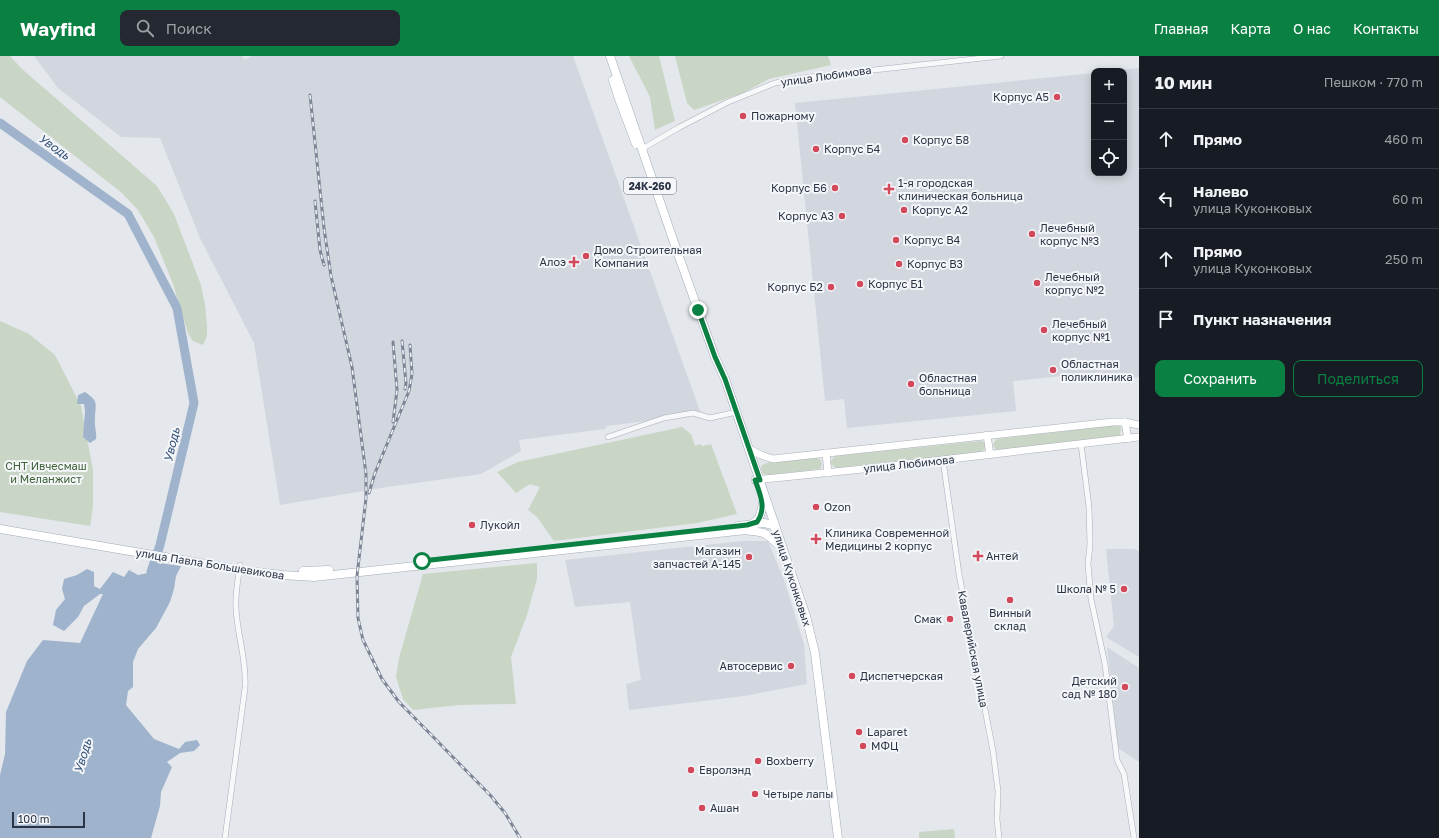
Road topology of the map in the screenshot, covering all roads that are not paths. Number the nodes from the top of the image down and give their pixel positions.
1 (606, 56) edge
2 (610, 56) edge
3 (1001, 56) edge
4 (641, 150) junction
5 (732, 413) junction
6 (1125, 422) junction
7 (1139, 425) edge
8 (987, 435) junction
9 (608, 437) dead end
10 (1139, 437) edge
11 (1128, 439) junction
12 (1080, 444) junction
13 (749, 449) junction
14 (826, 453) junction
15 (990, 455) junction
16 (943, 460) junction
17 (828, 473) junction
18 (774, 478) junction
19 (757, 480) junction
20 (766, 503) junction
21 (0, 523) edge
22 (772, 526) junction
23 (746, 528) junction
24 (0, 529) edge
25 (776, 544) junction
26 (139, 551) junction
27 (240, 568) junction
28 (224, 838) edge
29 (833, 838) edge
30 (838, 838) edge
31 (999, 838) edge
32 (1134, 838) edge

1 - 4 main road, улица Куконковых / 24К-260
2 - 4 main road, улица Куконковых
3 - 4 street, улица Любимова
4 - 5 main road, улица Куконковых / 24К-260
4 - 13 main road, улица Куконковых
5 - 9 street
5 - 19 main road, улица Куконковых / 24К-260
6 - 7 main road, улица Любимова
6 - 8 main road, улица Любимова
6 - 11 main road
8 - 14 main road, улица Любимова
8 - 15 main road
10 - 11 main road, улица Любимова
11 - 12 main road, улица Любимова
12 - 15 main road, улица Любимова
12 - 32 street
13 - 14 main road, улица Любимова
13 - 19 main road, улица Куконковых
14 - 17 main road
15 - 16 main road, улица Любимова
16 - 17 main road, улица Любимова
16 - 31 street, Кавалерийская улица
17 - 18 main road, улица Любимова
18 - 19 main road, улица Любимова
18 - 20 main road
19 - 20 main road, улица Куконковых / 24К-260
20 - 22 main road, улица Куконковых
20 - 23 main road
21 - 26 main road, улица Павла Большевикова
22 - 23 main road
22 - 25 main road, улица Куконковых
22 - 30 main road, улица Куконковых
23 - 25 main road, улица Павла Большевикова
23 - 27 main road, улица Павла Большевикова
24 - 26 main road, улица Павла Большевикова
25 - 29 main road, улица Куконковых
26 - 27 main road, улица Павла Большевикова
27 - 28 street

